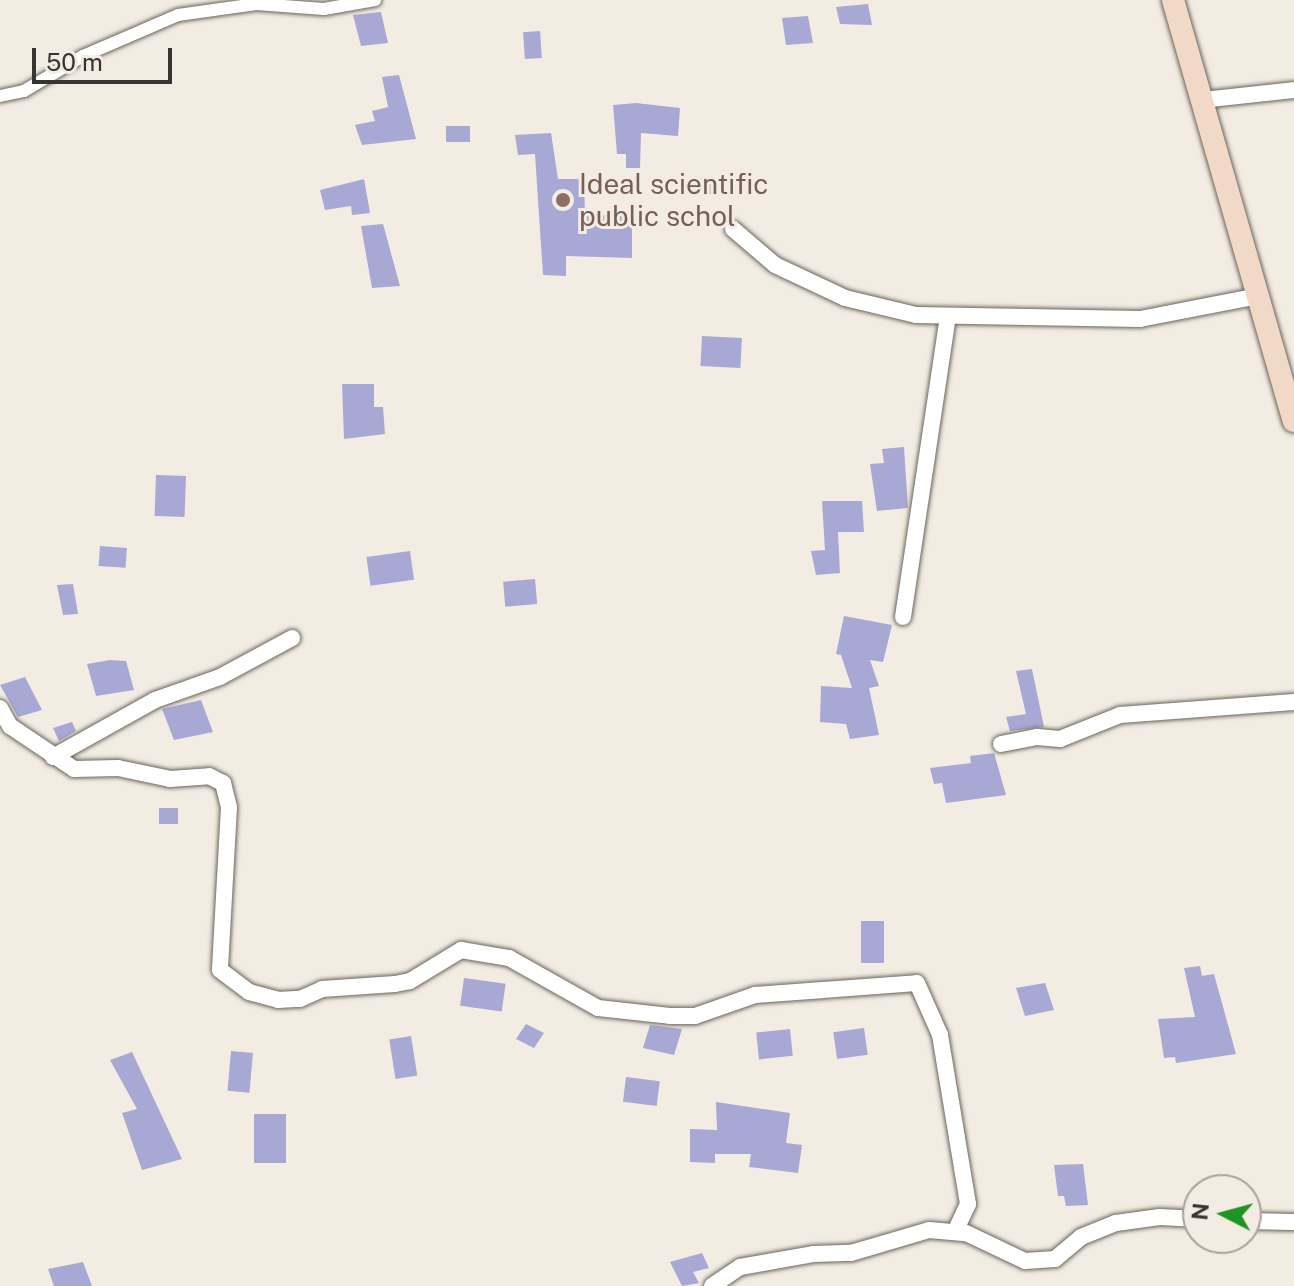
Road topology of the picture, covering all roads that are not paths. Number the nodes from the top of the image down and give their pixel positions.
1 (375, 0) edge
2 (1173, 0) edge
3 (1294, 90) edge
4 (0, 96) edge
5 (1202, 100) junction
6 (733, 229) dead end
7 (1258, 296) junction
8 (948, 316) junction
9 (1294, 417) edge
10 (903, 617) dead end
11 (292, 638) dead end
12 (1294, 702) edge
13 (0, 708) edge
14 (1001, 744) dead end
15 (53, 757) junction
16 (1182, 1218) edge
17 (1262, 1221) edge
18 (1294, 1222) edge
19 (955, 1232) junction
20 (712, 1286) edge

1 - 4 street
2 - 5 main road
3 - 5 street
5 - 7 main road
6 - 8 street
7 - 8 street
7 - 9 main road
8 - 10 street
11 - 15 street
12 - 14 street
13 - 15 street
15 - 19 street
16 - 19 street
17 - 18 street
19 - 20 street

